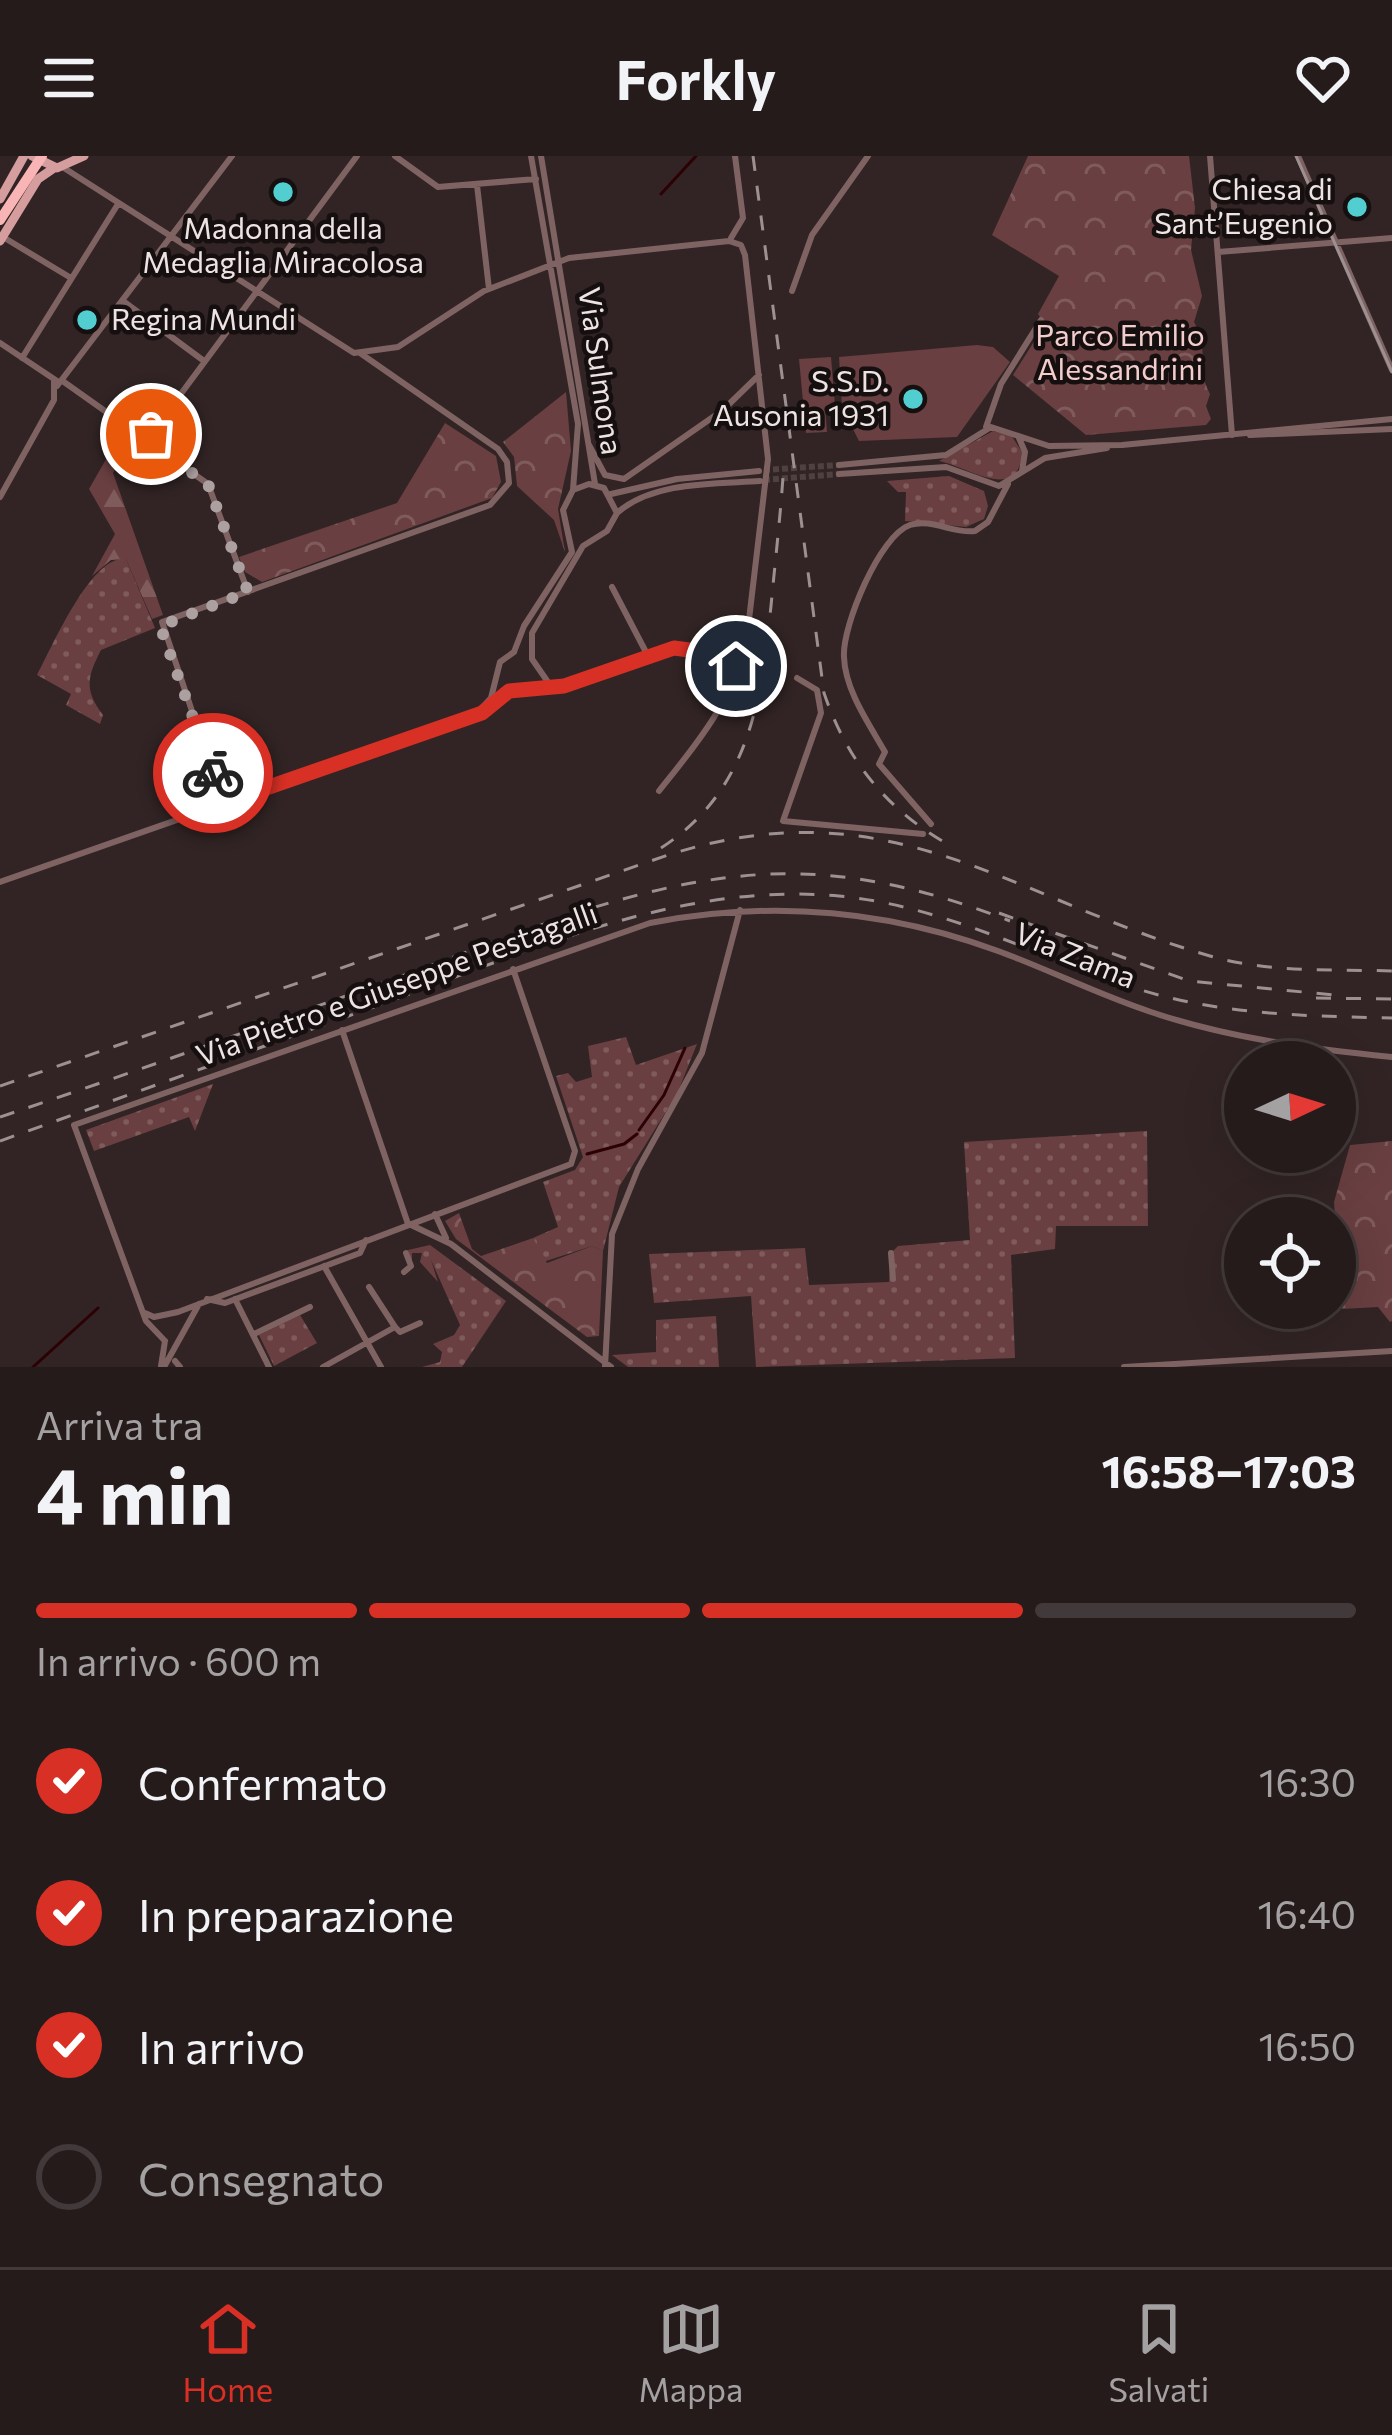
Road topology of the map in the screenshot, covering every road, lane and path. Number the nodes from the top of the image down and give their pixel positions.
1 (28, 156) edge
2 (42, 156) edge
3 (84, 156) edge
4 (232, 156) edge
5 (356, 156) edge
6 (395, 156) edge
7 (532, 156) edge
8 (542, 156) edge
9 (735, 156) edge
10 (868, 156) edge
11 (1210, 156) edge
12 (1298, 156) edge
13 (59, 168) junction
14 (536, 179) junction
15 (477, 184) junction
16 (0, 199) edge
17 (118, 204) junction
18 (0, 220) edge
19 (171, 238) junction
20 (1392, 238) edge
21 (1, 239) edge
22 (729, 241) junction
23 (1336, 242) junction
24 (1218, 252) junction
25 (560, 263) junction
26 (551, 269) junction
27 (71, 278) junction
28 (489, 289) junction
29 (792, 291) dead end
30 (255, 292) junction
31 (123, 301) junction
32 (1041, 320) dead end
33 (0, 343) edge
34 (357, 353) junction
35 (22, 358) junction
36 (204, 361) junction
37 (1392, 370) edge
38 (760, 372) junction
39 (59, 384) junction
40 (72, 393) junction
41 (994, 410) junction
42 (1392, 419) edge
43 (1006, 428) junction
44 (1392, 428) edge
45 (983, 430) junction
46 (1236, 435) junction
47 (1019, 437) junction
48 (146, 441) junction
49 (588, 441) junction
50 (1122, 445) junction
51 (838, 464) tunnel mouth
52 (759, 471) tunnel mouth
53 (839, 474) tunnel mouth
54 (1020, 474) junction
55 (979, 480) junction
56 (760, 481) tunnel mouth
57 (595, 484) junction
58 (1007, 484) junction
59 (573, 490) junction
60 (611, 494) junction
61 (0, 497) edge
62 (994, 507) junction
63 (617, 513) junction
64 (572, 531) junction
65 (593, 538) junction
66 (612, 587) dead end
67 (248, 592) junction
68 (514, 652) junction
69 (648, 656) junction
70 (734, 656) junction
71 (532, 659) junction
72 (538, 669) junction
73 (797, 678) dead end
74 (498, 679) junction
75 (550, 686) junction
76 (527, 690) junction
77 (509, 691) junction
78 (473, 715) junction
79 (659, 791) dead end
80 (223, 803) junction
81 (931, 824) dead end
82 (923, 834) dead end
83 (0, 882) edge
84 (740, 910) junction
85 (512, 969) junction
86 (342, 1030) junction
87 (1392, 1057) edge
88 (435, 1214) junction
89 (408, 1224) junction
90 (366, 1240) junction
91 (451, 1244) junction
92 (406, 1252) dead end
93 (891, 1252) dead end
94 (324, 1266) junction
95 (404, 1272) dead end
96 (893, 1280) dead end
97 (369, 1287) dead end
98 (235, 1299) junction
99 (204, 1300) junction
100 (310, 1307) dead end
101 (142, 1310) junction
102 (178, 1312) junction
103 (161, 1316) junction
104 (187, 1322) junction
105 (420, 1323) dead end
106 (395, 1327) junction
107 (157, 1328) junction
108 (605, 1334) junction
109 (252, 1335) junction
110 (165, 1341) junction
111 (178, 1341) junction
112 (367, 1343) junction
113 (583, 1344) junction
114 (1392, 1351) edge
115 (1326, 1355) junction
116 (606, 1366) edge
117 (162, 1367) edge
118 (268, 1367) edge
119 (323, 1367) edge
120 (381, 1367) edge
121 (1124, 1367) edge
122 (1327, 1367) edge

1 - 13 main road
1 - 16 main road
2 - 18 highway, bridge
3 - 13 main road
4 - 19 street
5 - 30 street
6 - 15 street
7 - 14 street, Via Sulmona
8 - 25 street, Via Sulmona
9 - 22 street
10 - 29 street
11 - 24 street
12 - 23 street
13 - 17 street
13 - 21 main road
14 - 15 street
14 - 26 street, Via Sulmona
15 - 28 street
17 - 19 street
17 - 27 street
19 - 30 street
19 - 31 street
20 - 23 street
21 - 27 street
22 - 25 street, Via Sulmona
22 - 38 street
23 - 24 street
23 - 37 street
24 - 46 street
25 - 26 street, Via Sulmona
25 - 49 street, Via Sulmona
26 - 28 street
26 - 59 street, Via Sulmona
27 - 35 street
28 - 34 street
30 - 34 street
30 - 36 street
31 - 36 street
31 - 39 street
32 - 41 street
33 - 35 street
34 - 67 street
35 - 39 street
36 - 48 street
38 - 49 street
38 - 70 street
39 - 40 street
39 - 40 street
39 - 61 street
40 - 48 street
41 - 43 street
41 - 45 street
42 - 46 street
43 - 45 street
43 - 47 street
44 - 46 street
45 - 51 street
46 - 50 street
47 - 50 street
47 - 54 street
48 - 67 street
49 - 57 street, Via Sulmona
50 - 54 street
52 - 60 street
53 - 55 street
54 - 58 street
55 - 58 street
55 - 62 street
56 - 63 street
57 - 59 street, Via Sulmona
57 - 60 street, Via Sulmona
58 - 62 street
59 - 64 street, Via Sulmona
60 - 63 street, Via Sulmona
62 - 81 street
63 - 65 street
64 - 65 street
64 - 68 street, Via Sulmona
65 - 71 street
66 - 69 street
67 - 80 street
68 - 71 street
68 - 74 street
69 - 70 street
69 - 75 street
70 - 79 street
71 - 72 street
72 - 75 street
72 - 76 street
73 - 82 street
74 - 77 street
74 - 78 street
75 - 76 street
76 - 77 street
77 - 78 street
78 - 80 street
80 - 83 street
84 - 85 street, Via Pietro e Giuseppe Pestagalli
84 - 87 street, Via Zama
84 - 108 street
85 - 86 street, Via Pietro e Giuseppe Pestagalli
85 - 88 street
86 - 89 street
86 - 101 street, Via Pietro e Giuseppe Pestagalli
88 - 89 street
88 - 91 street
89 - 90 street
89 - 91 street
90 - 94 street
90 - 99 street
91 - 113 street
92 - 95 street
93 - 96 street
94 - 98 street
94 - 112 street
97 - 106 street
98 - 99 street
98 - 109 street
99 - 102 street
99 - 104 street
100 - 109 street
101 - 103 street
101 - 107 street
102 - 103 street
102 - 104 street
103 - 107 street
104 - 111 street
105 - 106 street
106 - 112 street
107 - 110 street
108 - 113 street
108 - 116 street
109 - 118 street
110 - 111 street
110 - 117 street
111 - 117 street
112 - 119 street
112 - 120 street
113 - 116 street
114 - 115 street
115 - 121 street
115 - 122 street

